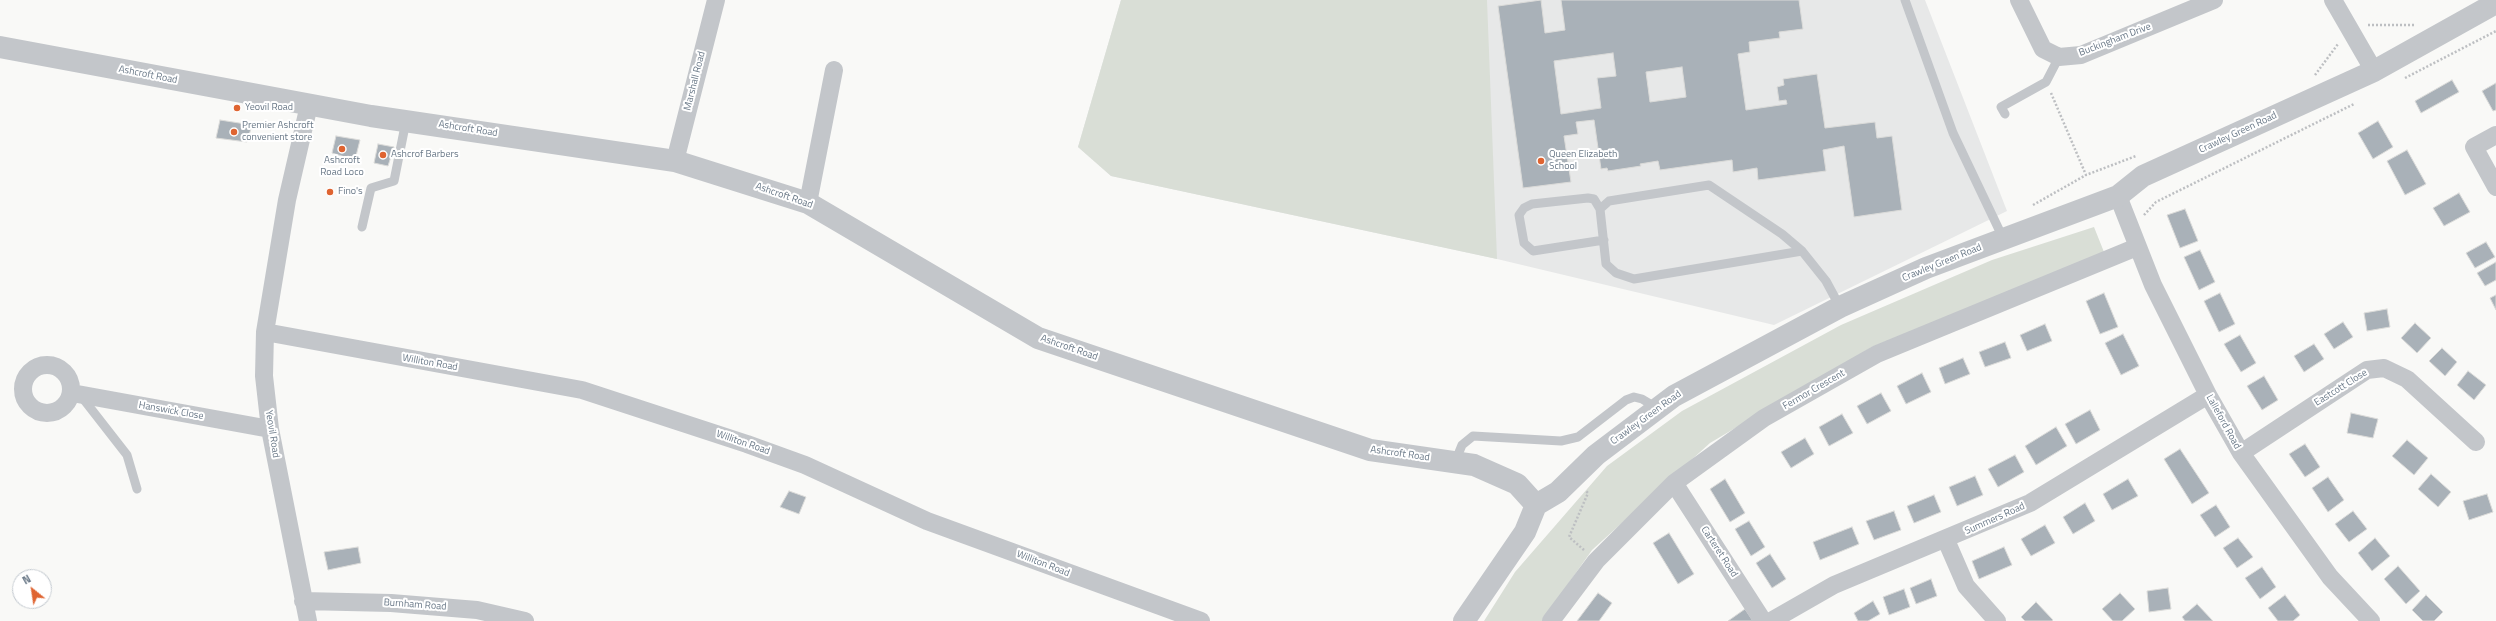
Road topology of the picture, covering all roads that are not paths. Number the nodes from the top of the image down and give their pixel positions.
1 (716, 0) edge
2 (1905, 0) edge
3 (2019, 0) edge
4 (2214, 0) edge
5 (2333, 0) edge
6 (2496, 3) edge
7 (0, 47) edge
8 (2058, 57) junction
9 (834, 70) dead end
10 (2374, 70) junction
11 (309, 105) junction
12 (2005, 114) dead end
13 (406, 120) junction
14 (2496, 135) edge
15 (675, 161) junction
16 (2496, 188) edge
17 (2118, 196) junction
18 (808, 203) junction
19 (1600, 209) junction
20 (362, 227) dead end
21 (2003, 238) junction
22 (1604, 240) junction
23 (2137, 247) junction
24 (1802, 251) junction
25 (1840, 307) junction
26 (265, 332) junction
27 (76, 394) joint
28 (2208, 395) junction
29 (1657, 408) junction
30 (270, 429) junction
31 (2476, 442) dead end
32 (2241, 453) junction
33 (1455, 462) junction
34 (1674, 483) junction
35 (137, 489) dead end
36 (1536, 505) junction
37 (1946, 540) junction
38 (303, 601) junction
39 (308, 621) edge
40 (526, 621) edge
41 (1201, 621) edge
42 (1464, 621) edge
43 (1552, 621) edge
44 (1763, 621) edge
45 (1771, 621) edge
46 (1997, 621) edge
47 (2371, 621) edge

1 - 15 street, Marshall Road
2 - 21 lane
3 - 8 street
4 - 8 street, Buckingham Drive
5 - 10 street
6 - 10 street, Crawley Green Road
7 - 11 street, Ashcroft Road
8 - 12 lane
9 - 18 street
10 - 17 street, Crawley Green Road
11 - 13 street, Ashcroft Road
11 - 26 street, Yeovil Road
13 - 15 street, Ashcroft Road
13 - 20 lane
14 - 16 street
15 - 18 street, Ashcroft Road
17 - 21 street, Crawley Green Road
17 - 23 street, Lalleford Road
18 - 33 street, Ashcroft Road
19 - 22 lane
19 - 22 lane
19 - 24 lane
21 - 25 street, Crawley Green Road
22 - 24 lane
23 - 28 street, Lalleford Road
23 - 34 street, Fermor Crescent
24 - 25 lane
25 - 29 street, Crawley Green Road
26 - 30 street, Yeovil Road
26 - 41 street, Williton Road
27 - 30 street, Hanswick Close
27 - 35 lane
28 - 32 street, Lalleford Road
28 - 37 street, Summers Road
29 - 33 lane
29 - 36 street, Crawley Green Road
30 - 38 street, Yeovil Road
31 - 32 street, Eastcott Close
32 - 47 street, Lalleford Road
33 - 36 street, Ashcroft Road
34 - 43 street, Fermor Crescent
34 - 44 street, Carteret Road
36 - 42 street
37 - 45 street, Summers Road
37 - 46 street
38 - 39 street, Yeovil Road
38 - 40 street, Burnham Road

